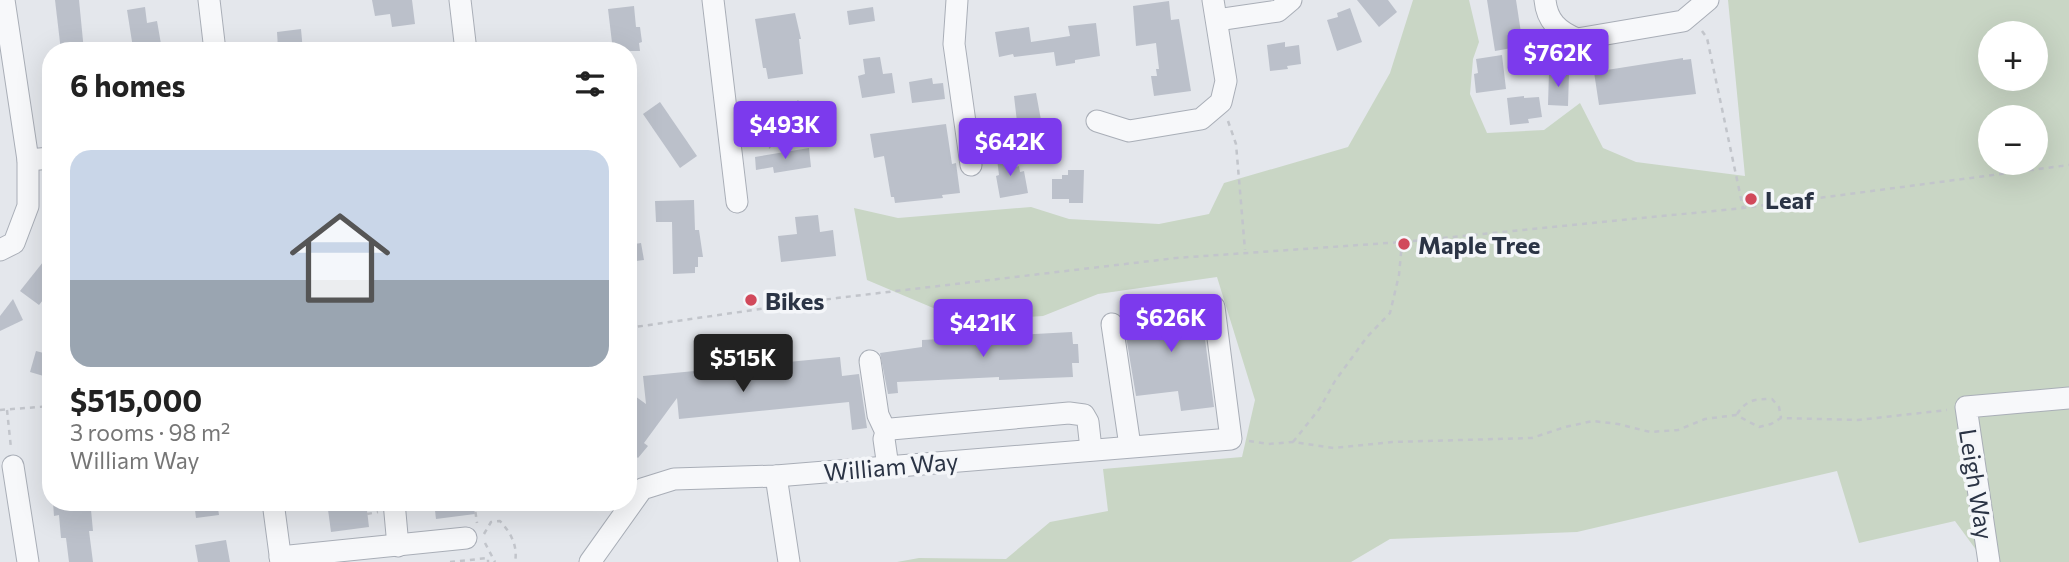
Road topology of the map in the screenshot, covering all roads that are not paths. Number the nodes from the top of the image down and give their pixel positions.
1 (4, 0) edge
2 (209, 0) edge
3 (460, 0) edge
4 (713, 0) edge
5 (957, 0) edge
6 (1291, 0) edge
7 (1545, 0) edge
8 (1708, 0) edge
9 (1215, 10) edge
10 (214, 42) edge
11 (465, 42) edge
12 (1097, 121) dead end
13 (42, 159) edge
14 (27, 160) junction
15 (971, 165) dead end
16 (737, 202) dead end
17 (7, 246) edge
18 (1214, 307) dead end
19 (1112, 324) dead end
20 (870, 361) dead end
21 (2069, 398) edge
22 (886, 432) junction
23 (1130, 446) junction
24 (1091, 449) junction
25 (13, 467) road end
26 (888, 467) junction
27 (776, 476) junction
28 (637, 496) edge
29 (274, 511) edge
30 (387, 511) edge
31 (626, 511) edge
32 (466, 538) dead end
33 (398, 547) junction
34 (280, 560) edge
35 (28, 562) edge
36 (590, 562) edge
37 (789, 562) edge
38 (1989, 562) edge

1 - 14 street
2 - 10 street
3 - 11 street
4 - 16 street
5 - 15 street
6 - 9 street
7 - 8 street
9 - 12 street
13 - 14 street
14 - 17 street
18 - 23 street, William Way
19 - 23 street
20 - 22 street
21 - 38 street, Leigh Way
22 - 24 street
22 - 26 street
23 - 24 street, William Way
24 - 26 street, William Way
25 - 35 street
26 - 27 street, William Way
27 - 28 street, William Way
27 - 37 street
29 - 34 street
30 - 33 street
31 - 36 street, William Way
32 - 33 street
33 - 34 street

